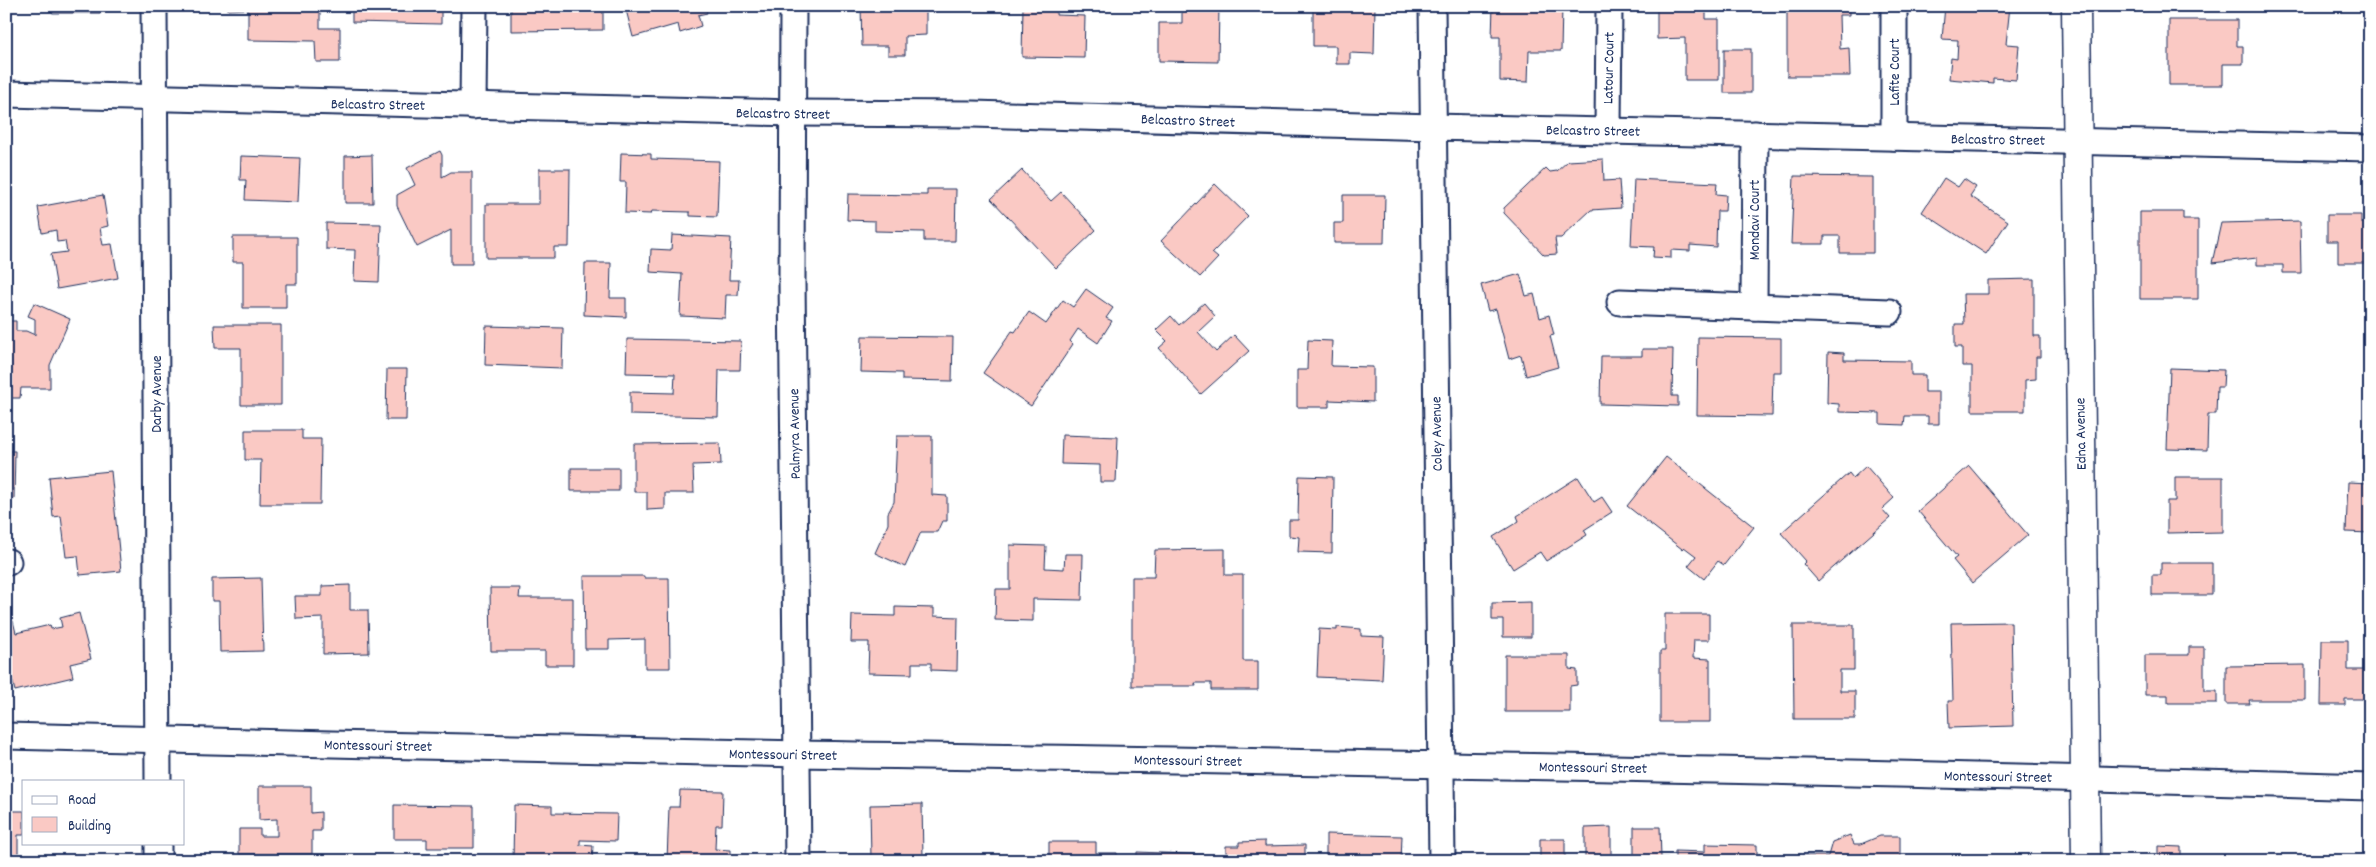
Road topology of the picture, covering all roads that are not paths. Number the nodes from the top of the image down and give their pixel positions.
1 (154, 6) edge
2 (474, 6) edge
3 (793, 6) edge
4 (1432, 6) edge
5 (1609, 6) edge
6 (1894, 6) edge
7 (2076, 6) edge
8 (6, 94) edge
9 (154, 99) junction
10 (473, 106) junction
11 (793, 113) junction
12 (1433, 127) junction
13 (1608, 130) junction
14 (1755, 134) junction
15 (1894, 137) junction
16 (2076, 141) junction
17 (2370, 148) edge
18 (1620, 302) dead end
19 (1754, 307) junction
20 (1889, 312) dead end
21 (6, 736) edge
22 (158, 740) junction
23 (797, 754) junction
24 (1441, 763) junction
25 (2085, 778) junction
26 (158, 780) edge
27 (2370, 787) edge
28 (158, 844) edge
29 (158, 861) edge
30 (798, 861) edge
31 (1442, 861) edge
32 (2086, 861) edge

1 - 9 street, Darby Avenue
2 - 10 street
3 - 11 street, Palmyra Avenue
4 - 12 street, Coley Avenue
5 - 13 street, Latour Court
6 - 15 street, Lafite Court
7 - 16 street, Edna Avenue
8 - 9 street, Belcastro Street
9 - 10 street, Belcastro Street
9 - 22 street, Darby Avenue
10 - 11 street, Belcastro Street
11 - 12 street, Belcastro Street
11 - 23 street, Palmyra Avenue
12 - 13 street, Belcastro Street
12 - 24 street, Coley Avenue
13 - 14 street, Belcastro Street
14 - 15 street, Belcastro Street
14 - 19 street, Mondavi Court
15 - 16 street, Belcastro Street
16 - 17 street, Belcastro Street
16 - 25 street, Edna Avenue
18 - 19 street
19 - 20 street
21 - 22 street, Montessouri Street
22 - 23 street, Montessouri Street
22 - 26 street, Darby Avenue
23 - 24 street, Montessouri Street
23 - 30 street, Palmyra Avenue
24 - 25 street, Montessouri Street
24 - 31 street, Coley Avenue
25 - 27 street, Montessouri Street
25 - 32 street, Edna Avenue
28 - 29 street

